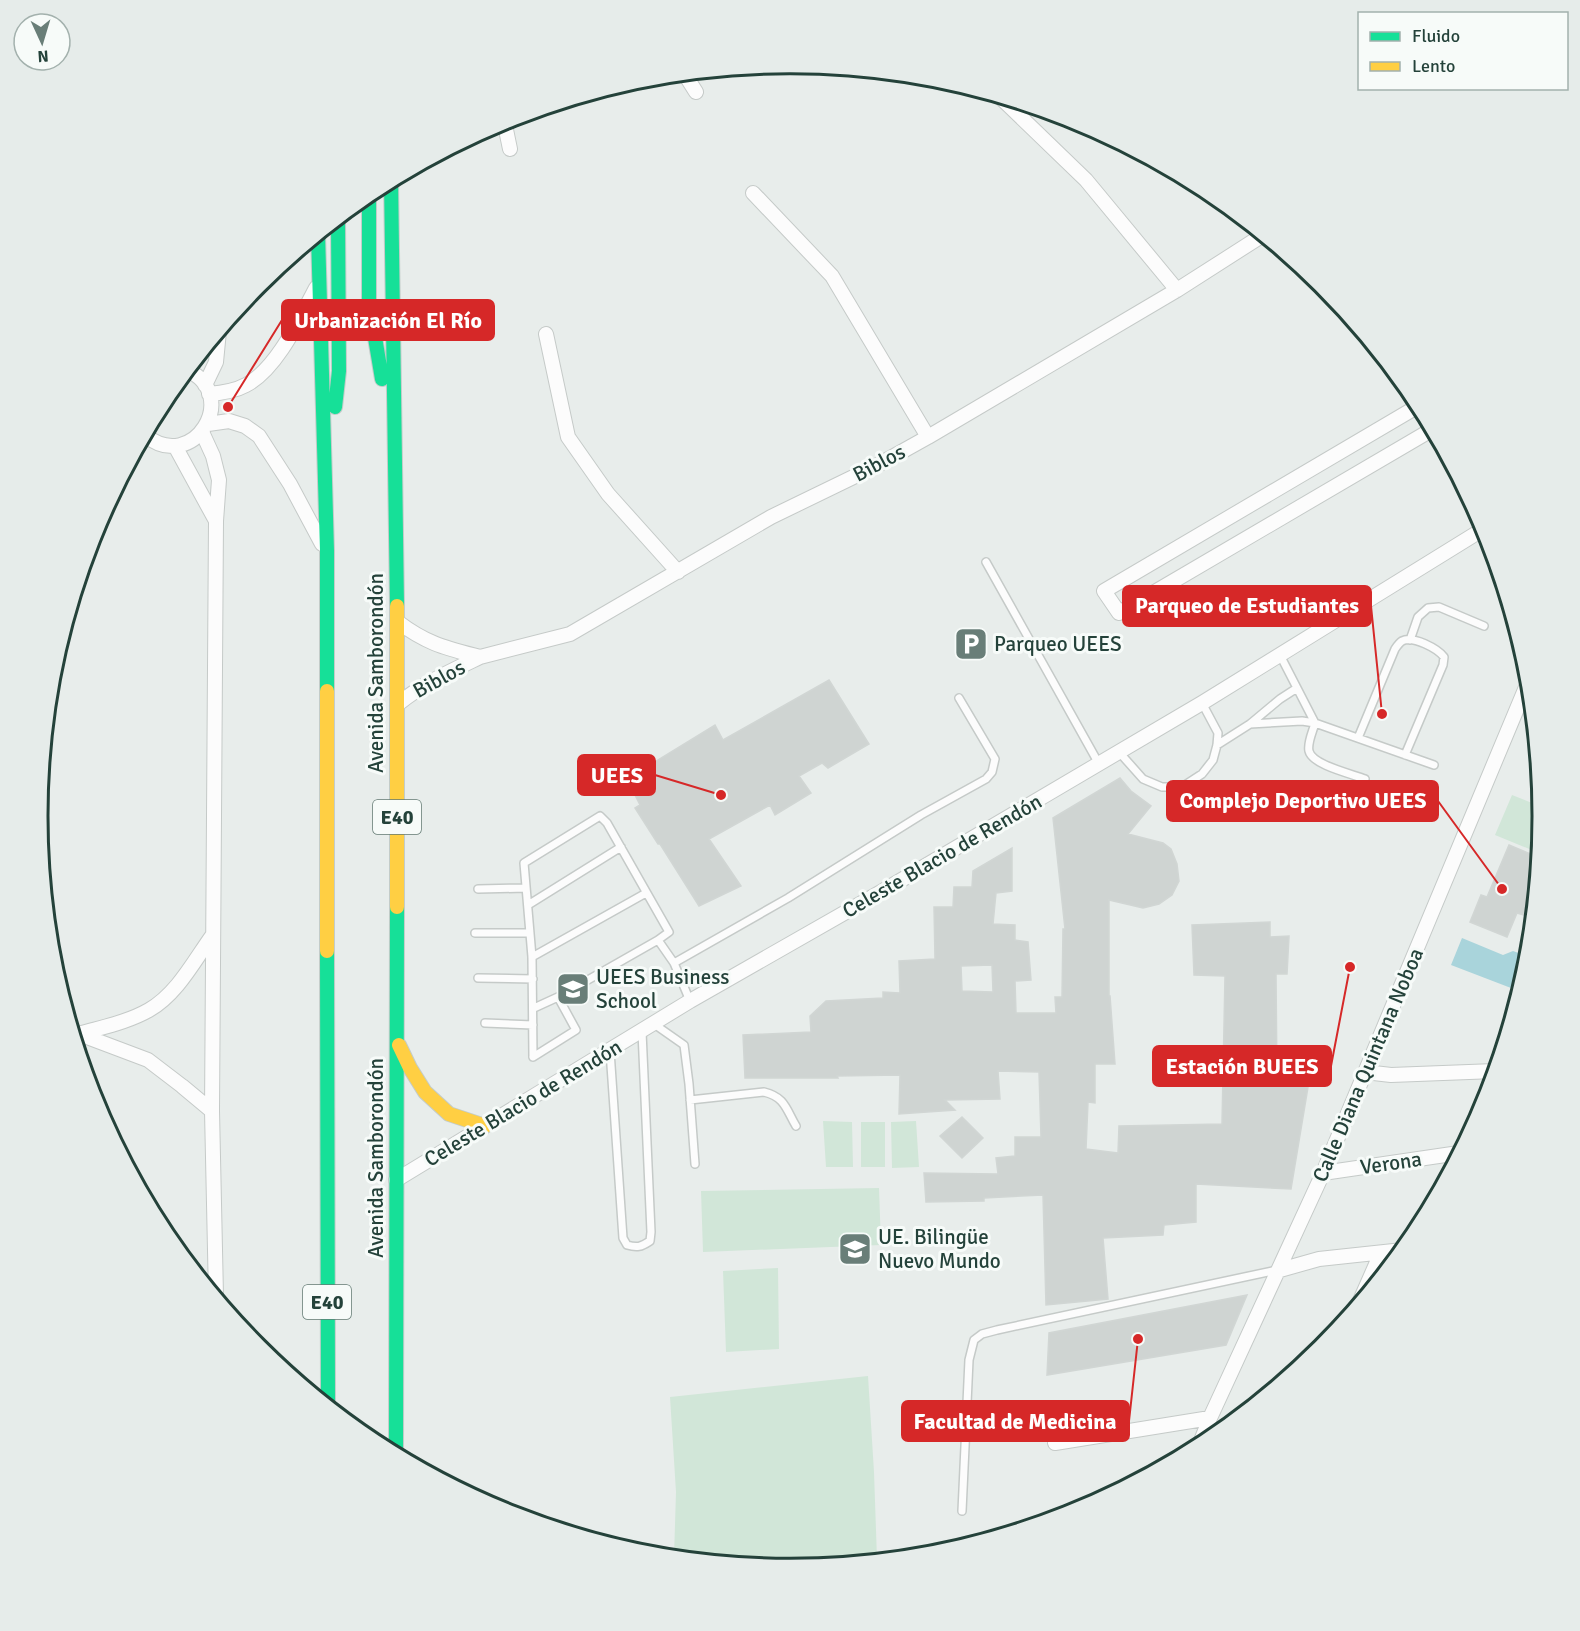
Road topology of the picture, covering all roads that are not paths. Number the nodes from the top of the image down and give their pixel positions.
1 (689, 81) edge
2 (696, 93) dead end
3 (1011, 108) edge
4 (506, 130) edge
5 (510, 149) dead end
6 (392, 190) edge
7 (753, 193) dead end
8 (369, 205) edge
9 (338, 227) edge
10 (1257, 239) edge
11 (318, 244) edge
12 (318, 283) junction
13 (1177, 290) junction
14 (546, 334) dead end
15 (218, 343) edge
16 (194, 374) edge
17 (207, 389) junction
18 (1413, 412) edge
19 (205, 428) junction
20 (1425, 432) edge
21 (928, 437) junction
22 (150, 439) edge
23 (1380, 445) junction
24 (175, 446) junction
25 (395, 455) junction
26 (326, 486) junction
27 (1300, 491) junction
28 (216, 521) junction
29 (1219, 524) junction
30 (1476, 533) edge
31 (1233, 546) junction
32 (327, 551) junction
33 (986, 562) dead end
34 (678, 572) junction
35 (398, 622) junction
36 (1484, 626) dead end
37 (1410, 640) junction
38 (1280, 655) junction
39 (480, 657) junction
40 (1297, 688) junction
41 (1522, 696) edge
42 (959, 698) dead end
43 (1202, 703) junction
44 (399, 704) junction
45 (1315, 723) junction
46 (1250, 724) junction
47 (1358, 738) junction
48 (1217, 746) junction
49 (1119, 752) junction
50 (1405, 755) junction
51 (1099, 764) junction
52 (1434, 765) dead end
53 (1365, 779) dead end
54 (621, 847) junction
55 (526, 888) junction
56 (477, 889) dead end
57 (646, 892) junction
58 (528, 904) junction
59 (475, 933) dead end
60 (530, 933) junction
61 (213, 936) junction
62 (658, 939) junction
63 (532, 957) junction
64 (674, 963) junction
65 (478, 978) dead end
66 (533, 979) junction
67 (558, 997) junction
68 (690, 1002) junction
69 (534, 1008) junction
70 (484, 1023) dead end
71 (654, 1024) junction
72 (533, 1025) junction
73 (642, 1032) junction
74 (81, 1033) edge
75 (82, 1036) edge
76 (398, 1041) junction
77 (610, 1051) junction
78 (1486, 1071) edge
79 (1365, 1072) junction
80 (690, 1100) junction
81 (212, 1111) junction
82 (484, 1126) junction
83 (796, 1126) dead end
84 (1450, 1154) edge
85 (695, 1164) dead end
86 (1323, 1173) junction
87 (396, 1180) junction
88 (1390, 1252) edge
89 (1381, 1253) junction
90 (1280, 1270) junction
91 (1370, 1278) edge
92 (216, 1285) edge
93 (328, 1396) edge
94 (1210, 1418) junction
95 (1205, 1430) edge
96 (396, 1443) edge
97 (1055, 1443) dead end
98 (962, 1511) dead end

1 - 2 street
3 - 13 street
4 - 5 street
6 - 25 highway, Avenida Samborondón / E40
7 - 21 street
8 - 25 highway
9 - 26 highway
10 - 13 street, Biblos
11 - 12 highway, E40
12 - 17 street
12 - 26 highway, E40
13 - 21 street, Biblos
14 - 34 street
15 - 17 street
16 - 17 street
17 - 19 street
18 - 23 street
19 - 24 street
19 - 28 street
19 - 32 street
20 - 23 street
21 - 34 street, Biblos
22 - 24 street
23 - 27 street
23 - 27 street
24 - 28 street
25 - 35 highway, Avenida Samborondón / E40
26 - 32 highway, E40
27 - 29 street
27 - 31 street
28 - 61 street
29 - 31 street
29 - 31 street
30 - 38 street, Celeste Blacio de Rendón
32 - 93 highway, E40
33 - 51 lane
34 - 39 street, Biblos
35 - 39 street, Biblos
35 - 44 highway, Avenida Samborondón / E40
36 - 37 lane
37 - 47 lane
37 - 50 lane
38 - 40 lane
38 - 43 street, Celeste Blacio de Rendón
39 - 44 street, Biblos
40 - 45 lane
40 - 46 lane
41 - 79 street, Calle Diana Quintana Noboa
42 - 64 lane
43 - 48 lane
43 - 49 street, Celeste Blacio de Rendón
44 - 76 highway, Avenida Samborondón / E40
45 - 46 lane
45 - 47 lane
45 - 53 lane
46 - 48 lane
47 - 50 lane
48 - 49 lane
49 - 51 street, Celeste Blacio de Rendón
50 - 52 lane
51 - 68 street, Celeste Blacio de Rendón
54 - 55 lane
54 - 57 lane
54 - 58 lane
55 - 56 lane
55 - 58 lane
57 - 62 lane
57 - 63 lane
58 - 60 lane
59 - 60 lane
60 - 63 lane
61 - 74 street
61 - 81 street
62 - 64 lane
62 - 67 lane
63 - 66 lane
64 - 68 lane
65 - 66 lane
66 - 69 lane
67 - 69 lane
67 - 72 lane
68 - 71 street, Celeste Blacio de Rendón
69 - 72 lane
70 - 72 lane
71 - 73 street, Celeste Blacio de Rendón
71 - 80 lane
73 - 77 street, Celeste Blacio de Rendón
73 - 77 lane
75 - 81 street
76 - 82 highway
76 - 87 highway, Avenida Samborondón / E40
77 - 82 street, Celeste Blacio de Rendón
78 - 79 street
79 - 86 street, Calle Diana Quintana Noboa
80 - 83 lane
80 - 85 lane
81 - 92 street
82 - 87 street, Celeste Blacio de Rendón
84 - 86 street, Verona
86 - 90 street, Calle Diana Quintana Noboa
87 - 96 highway, Avenida Samborondón / E40
88 - 89 street
89 - 90 street
89 - 91 street
90 - 94 street, Calle Diana Quintana Noboa
90 - 98 lane
94 - 95 street, Calle Diana Quintana Noboa
94 - 97 street

